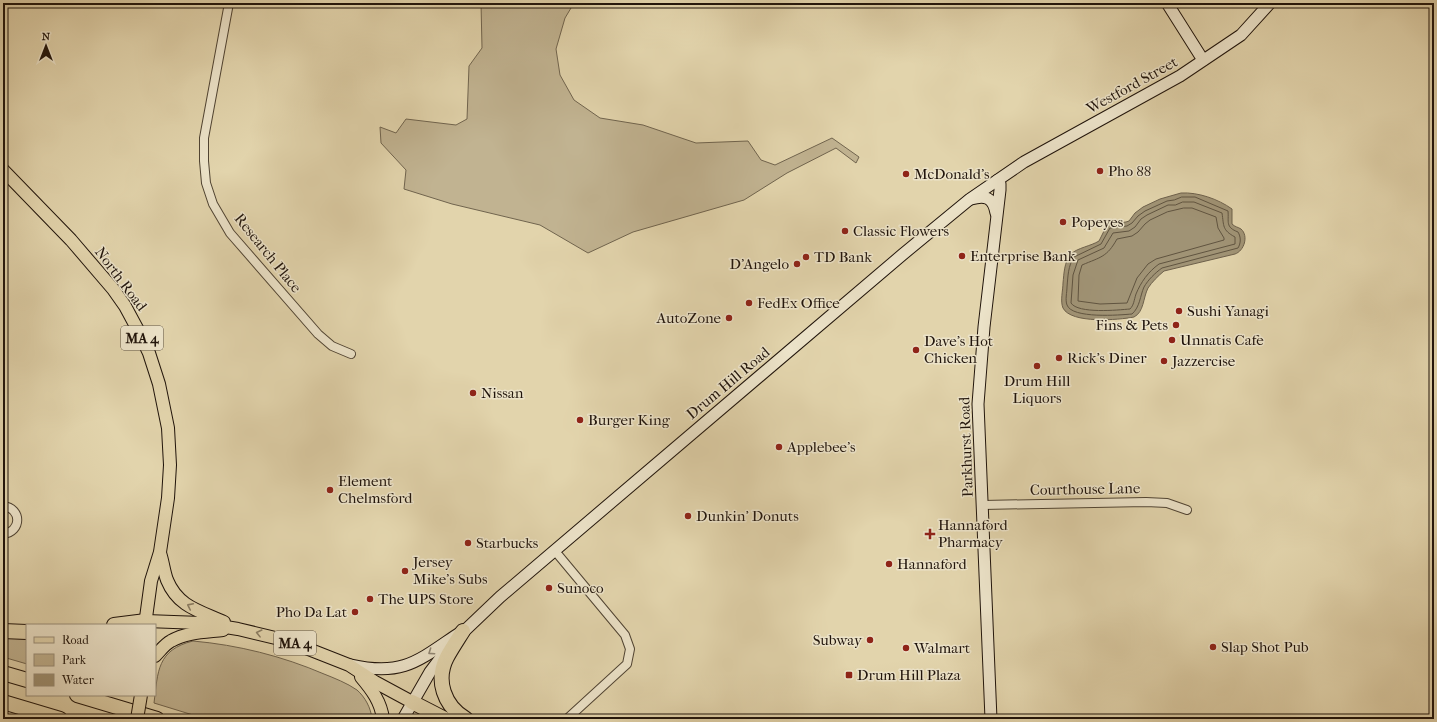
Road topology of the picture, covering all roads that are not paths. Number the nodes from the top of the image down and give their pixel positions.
1 (229, 3) edge
2 (1167, 3) edge
3 (1270, 3) edge
4 (1203, 60) junction
5 (3, 170) edge
6 (998, 180) junction
7 (970, 199) junction
8 (997, 223) junction
9 (351, 354) dead end
10 (983, 505) junction
11 (3, 506) edge
12 (1187, 510) dead end
13 (3, 534) edge
14 (556, 551) junction
15 (160, 552) junction
16 (145, 623) edge
17 (130, 624) edge
18 (238, 628) junction
19 (3, 631) edge
20 (463, 631) junction
21 (26, 632) edge
22 (156, 655) edge
23 (349, 665) junction
24 (3, 672) edge
25 (26, 680) edge
26 (80, 696) edge
27 (141, 696) edge
28 (3, 702) edge
29 (412, 702) junction
30 (60, 719) edge
31 (137, 719) edge
32 (157, 719) edge
33 (383, 719) edge
34 (403, 719) edge
35 (445, 719) edge
36 (466, 719) edge
37 (569, 719) edge
38 (991, 719) edge

1 - 9 street, Research Place
2 - 4 main road
3 - 4 main road, Westford Street
4 - 6 main road, Westford Street
5 - 15 main road, North Road / MA 4
6 - 7 main road, Drum Hill Road
6 - 8 main road, Parkhurst Road
7 - 8 main road, Parkhurst Road
7 - 14 main road, Drum Hill Road
8 - 10 main road, Parkhurst Road
10 - 12 street, Courthouse Lane
10 - 38 main road, Parkhurst Road
11 - 13 street
14 - 20 main road, Drum Hill Road
14 - 37 street
15 - 16 main road, North Road / MA 4
18 -> 15 main road, North Road / MA 4
16 - 17 highway
16 - 18 main road
18 - 22 main road
23 -> 18 main road, MA 4
19 - 21 highway
20 -> 23 main road, Drum Hill Road
20 - 29 main road, Drum Hill Road
20 - 36 highway
23 - 29 main road
23 - 33 main road, MA 4
24 - 25 highway
26 - 32 highway
27 - 31 main road, bridge
28 - 30 highway
29 - 34 main road, Drum Hill Road
29 - 35 highway

